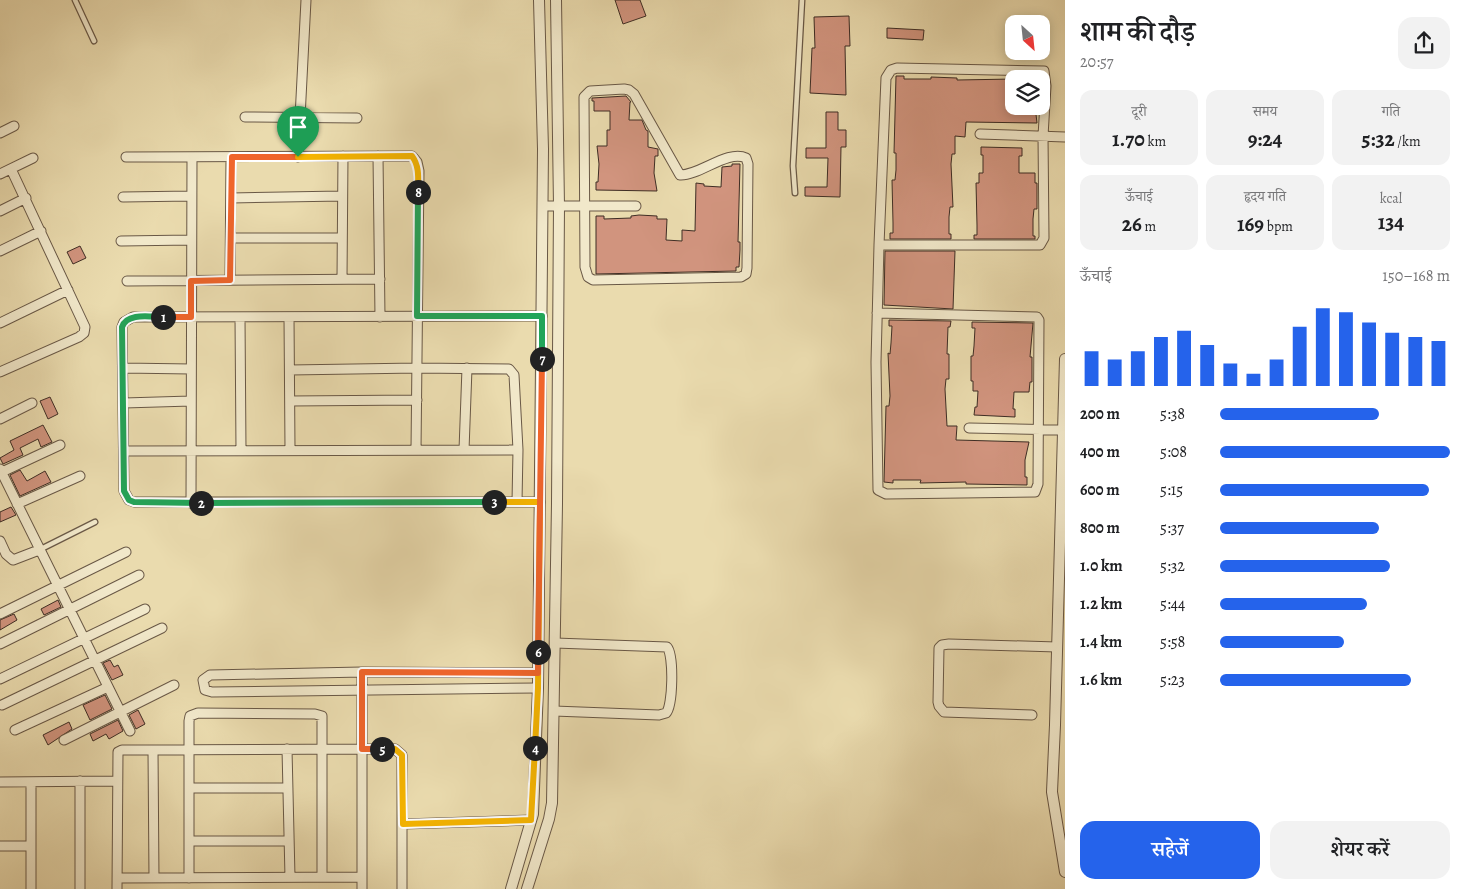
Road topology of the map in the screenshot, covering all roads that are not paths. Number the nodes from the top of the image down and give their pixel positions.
1 (75, 0) edge
2 (306, 0) edge
3 (539, 0) edge
4 (556, 0) edge
5 (802, 0) edge
6 (94, 41) dead end
7 (245, 117) dead end
8 (300, 118) junction
9 (357, 118) dead end
10 (14, 126) dead end
11 (0, 133) edge
12 (980, 134) dead end
13 (1043, 136) junction
14 (1065, 137) edge
15 (343, 156) junction
16 (378, 156) junction
17 (126, 157) dead end
18 (192, 157) junction
19 (232, 157) junction
20 (298, 157) junction
21 (33, 158) dead end
22 (11, 169) junction
23 (0, 174) edge
24 (794, 193) dead end
25 (192, 196) junction
26 (342, 196) junction
27 (123, 197) dead end
28 (26, 198) junction
29 (231, 198) junction
30 (543, 206) junction
31 (559, 206) junction
32 (586, 206) junction
33 (636, 206) dead end
34 (0, 211) edge
35 (41, 231) junction
36 (230, 238) junction
37 (342, 238) junction
38 (191, 240) junction
39 (121, 241) dead end
40 (879, 245) junction
41 (0, 252) edge
42 (342, 279) junction
43 (380, 279) junction
44 (230, 280) junction
45 (127, 281) dead end
46 (191, 281) junction
47 (68, 290) junction
48 (877, 313) junction
49 (417, 316) junction
50 (542, 316) junction
51 (191, 317) junction
52 (240, 317) junction
53 (289, 317) junction
54 (380, 317) junction
55 (0, 323) edge
56 (1065, 358) edge
57 (123, 368) junction
58 (191, 368) junction
59 (417, 368) junction
60 (467, 368) junction
61 (290, 370) junction
62 (0, 372) edge
63 (416, 400) junction
64 (191, 401) junction
65 (290, 401) junction
66 (32, 403) dead end
67 (124, 403) junction
68 (0, 419) edge
69 (969, 428) dead end
70 (1039, 430) junction
71 (1064, 430) edge
72 (60, 445) dead end
73 (290, 449) junction
74 (191, 450) junction
75 (241, 450) junction
76 (416, 450) junction
77 (464, 450) junction
78 (518, 450) junction
79 (124, 451) junction
80 (1, 470) edge
81 (80, 476) dead end
82 (517, 502) junction
83 (540, 502) junction
84 (191, 503) junction
85 (17, 504) junction
86 (95, 522) dead end
87 (0, 541) edge
88 (39, 550) junction
89 (126, 552) dead end
90 (139, 575) dead end
91 (57, 586) junction
92 (145, 609) dead end
93 (70, 610) junction
94 (0, 614) edge
95 (162, 628) dead end
96 (84, 638) junction
97 (555, 643) junction
98 (0, 644) edge
99 (1057, 647) junction
100 (95, 661) junction
101 (362, 672) junction
102 (538, 673) junction
103 (0, 679) edge
104 (174, 685) dead end
105 (108, 687) junction
106 (538, 688) junction
107 (362, 690) junction
108 (2, 705) dead end
109 (121, 712) junction
110 (554, 712) junction
111 (1032, 715) dead end
112 (15, 730) dead end
113 (130, 731) dead end
114 (64, 740) dead end
115 (287, 749) junction
116 (324, 749) junction
117 (362, 749) junction
118 (153, 750) junction
119 (189, 750) junction
120 (80, 781) junction
121 (116, 781) junction
122 (0, 782) edge
123 (31, 782) junction
124 (189, 788) junction
125 (288, 788) junction
126 (531, 820) junction
127 (403, 824) junction
128 (189, 841) junction
129 (289, 841) junction
130 (0, 846) edge
131 (31, 846) junction
132 (1065, 872) edge
133 (290, 877) junction
134 (322, 877) junction
135 (362, 877) junction
136 (117, 878) junction
137 (154, 878) junction
138 (190, 878) junction
139 (31, 889) edge
140 (80, 889) edge
141 (117, 889) edge
142 (362, 889) edge
143 (402, 889) edge
144 (511, 889) edge
145 (527, 889) edge

1 - 6 lane
2 - 8 street
3 - 30 street
4 - 31 street
5 - 24 lane
7 - 8 street
8 - 9 street
8 - 20 street
10 - 11 street
12 - 13 street
13 - 14 street
13 - 40 street
13 - 40 street
15 - 16 street
15 - 20 street
15 - 26 street
16 - 43 street
16 - 49 street
17 - 18 street
18 - 19 street
18 - 25 street
19 - 20 street
19 - 29 street
21 - 22 street
22 - 23 street
22 - 28 street
25 - 27 street
25 - 38 street
26 - 29 street
26 - 37 street
28 - 34 street
28 - 35 street
29 - 36 street
30 - 31 street
30 - 50 street
31 - 32 street
31 - 97 street
32 - 32 street
32 - 33 street
35 - 41 street
35 - 47 street
36 - 37 street
36 - 44 street
37 - 42 street
38 - 39 street
38 - 46 street
40 - 48 street
42 - 43 street
42 - 44 street
43 - 54 street
44 - 46 street
45 - 46 street
46 - 51 street
47 - 55 street
47 - 62 street
48 - 70 street
48 - 70 street
49 - 50 street
49 - 54 street
49 - 59 street
50 - 83 street
51 - 52 street
51 - 57 street
51 - 58 street
52 - 53 street
52 - 75 street
53 - 54 street
53 - 61 street
56 - 71 street
57 - 58 street
57 - 67 street
58 - 64 street
59 - 60 street
59 - 61 street
59 - 63 street
60 - 77 street
60 - 78 street
61 - 65 street
63 - 65 street
63 - 76 street
64 - 67 street
64 - 74 street
65 - 73 street
66 - 68 street
67 - 79 street
69 - 70 street
70 - 71 street
71 - 99 street
72 - 80 street
73 - 75 street
73 - 76 street
74 - 75 street
74 - 79 street
74 - 84 street
76 - 77 street
77 - 78 street
78 - 82 street
79 - 84 street
80 - 85 street
81 - 85 street
82 - 83 street
82 - 84 street
83 - 102 street
85 - 88 street
86 - 88 lane
87 - 88 street
88 - 91 street
89 - 91 street
90 - 93 street
91 - 93 street
91 - 94 street
92 - 96 street
93 - 96 street
93 - 98 street
95 - 100 street
96 - 100 street
96 - 103 street
97 - 110 street
97 - 110 street
99 - 111 street
99 - 132 street
100 - 105 street
100 - 108 street
101 - 102 street
101 - 107 street
101 - 107 street
102 - 106 street
104 - 109 street
105 - 109 street
105 - 112 street
106 - 107 street
106 - 126 street
107 - 117 street
109 - 113 street
109 - 114 street
110 - 145 street
115 - 116 street
115 - 119 street
115 - 125 street
116 - 117 street
116 - 119 street
116 - 134 street
117 - 127 street
117 - 135 street
118 - 119 street
118 - 121 street
118 - 137 street
119 - 124 street
120 - 121 street
120 - 123 street
120 - 140 street
121 - 136 street
122 - 123 street
123 - 131 street
124 - 125 street
124 - 128 street
125 - 129 street
126 - 127 street
126 - 144 street
127 - 143 street
128 - 129 street
128 - 138 street
129 - 133 street
130 - 131 street
131 - 139 street
133 - 134 street
133 - 138 street
134 - 135 street
135 - 142 street
136 - 137 street
136 - 141 street
137 - 138 street

